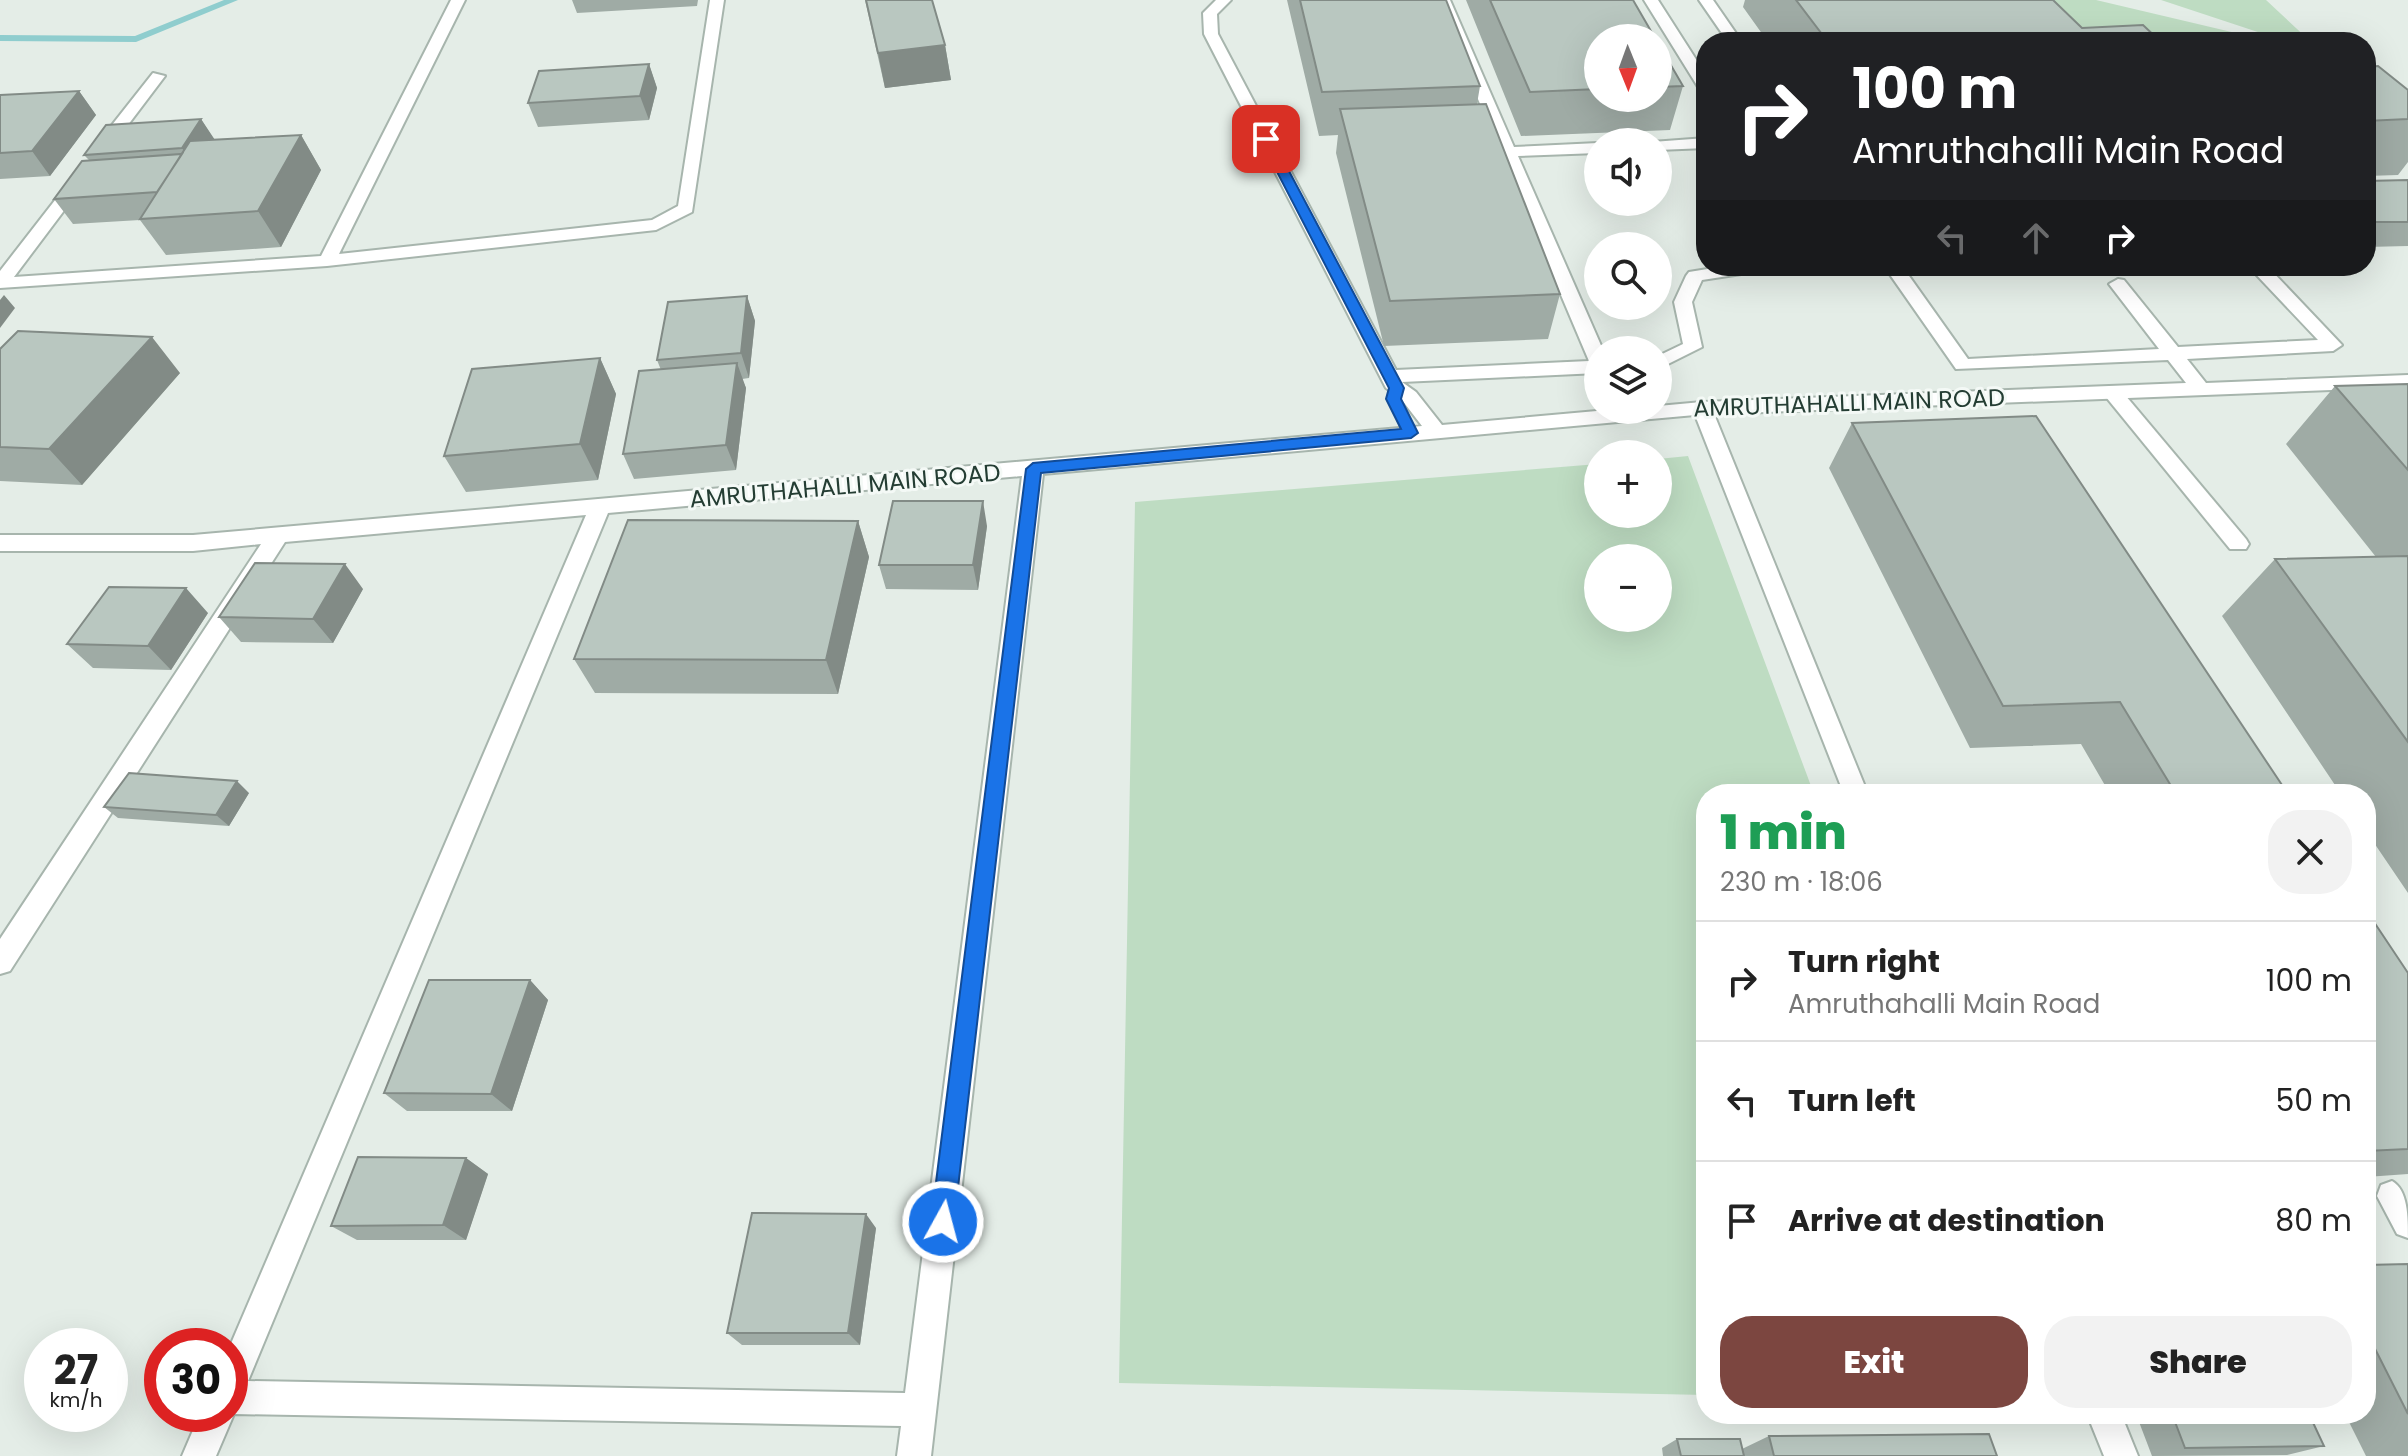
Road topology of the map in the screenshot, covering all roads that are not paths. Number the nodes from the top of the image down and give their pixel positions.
1 (458, 0) edge
2 (717, 0) edge
3 (1224, 0) edge
4 (1443, 0) edge
5 (1651, 0) edge
6 (1706, 0) edge
7 (1728, 32) edge
8 (1696, 71) edge
9 (158, 76) dead end
10 (1696, 143) edge
11 (1672, 144) edge
12 (1584, 149) edge
13 (1509, 152) junction
14 (327, 261) junction
15 (1696, 276) edge
16 (1900, 276) edge
17 (2267, 276) edge
18 (0, 283) edge
19 (2118, 284) dead end
20 (1588, 336) edge
21 (2175, 353) junction
22 (1672, 357) edge
23 (1584, 368) edge
24 (2408, 381) edge
25 (1393, 382) junction
26 (2202, 390) junction
27 (2113, 393) junction
28 (1702, 408) junction
29 (1435, 430) junction
30 (1411, 433) junction
31 (1033, 469) junction
32 (600, 508) junction
33 (278, 536) junction
34 (0, 543) edge
35 (2238, 544) dead end
36 (1852, 784) edge
37 (0, 962) edge
38 (2392, 1196) edge
39 (2408, 1223) edge
40 (248, 1341) edge
41 (248, 1397) edge
42 (920, 1410) junction
43 (2108, 1424) edge
44 (209, 1432) edge
45 (199, 1456) edge
46 (914, 1456) edge
47 (2121, 1456) edge

1 - 14 street
2 - 14 street
3 - 25 street
4 - 13 street
5 - 8 street
6 - 7 street
9 - 18 street
10 - 11 street
12 - 13 street
13 - 20 street
14 - 18 street
15 - 22 street
16 - 21 street
17 - 21 street
19 - 21 street
21 - 26 street
23 - 25 street
24 - 26 street, AMRUTHAHALLI MAIN ROAD
25 - 29 street
25 - 30 street
26 - 27 street, AMRUTHAHALLI MAIN ROAD
27 - 28 street, AMRUTHAHALLI MAIN ROAD
27 - 35 street
28 - 29 street, AMRUTHAHALLI MAIN ROAD
28 - 36 street
29 - 30 street, AMRUTHAHALLI MAIN ROAD
30 - 31 street, AMRUTHAHALLI MAIN ROAD
31 - 32 street, AMRUTHAHALLI MAIN ROAD
31 - 42 street
32 - 33 street, AMRUTHAHALLI MAIN ROAD
32 - 40 street
33 - 34 street, AMRUTHAHALLI MAIN ROAD
33 - 37 street
38 - 39 street
41 - 42 street
42 - 46 street
43 - 47 street
44 - 45 street

